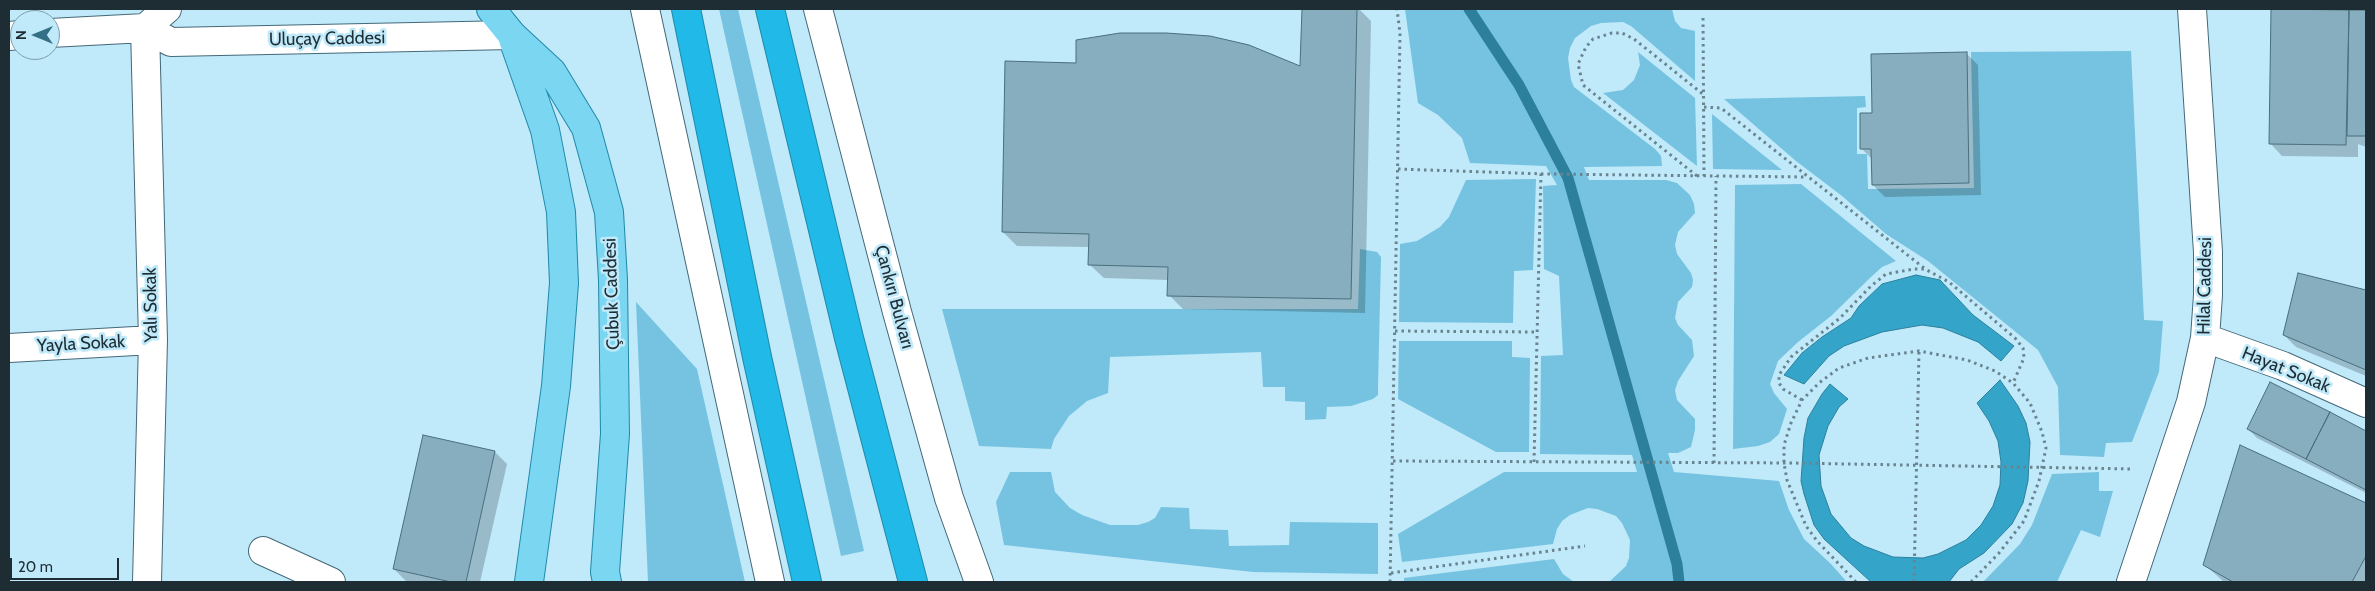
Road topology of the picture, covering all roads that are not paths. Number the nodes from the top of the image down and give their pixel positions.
1 (167, 9) edge
2 (491, 9) edge
3 (645, 9) edge
4 (686, 9) edge
5 (770, 9) edge
6 (818, 9) edge
7 (2192, 9) edge
8 (145, 28) junction
9 (60, 32) edge
10 (512, 35) junction
11 (2205, 338) junction
12 (152, 340) junction
13 (9, 348) edge
14 (2366, 403) edge
15 (263, 551) dead end
16 (147, 582) edge
17 (331, 582) edge
18 (529, 582) edge
19 (607, 582) edge
20 (770, 582) edge
21 (807, 582) edge
22 (913, 582) edge
23 (979, 582) edge
24 (2131, 582) edge

1 - 8 street
2 - 10 main road, Çubuk Caddesi
3 - 20 street
4 - 21 highway
5 - 22 highway
6 - 23 street, Çankırı Bulvarı
7 - 11 street, Hilal Caddesi
8 - 9 street
8 - 10 street, Uluçay Caddesi
8 - 12 street, Yalı Sokak
10 - 18 main road, Çubuk Caddesi
10 - 19 main road, Çubuk Caddesi
11 - 14 street, Hayat Sokak
11 - 24 street, Hilal Caddesi
12 - 13 street, Yayla Sokak
12 - 16 street, Yalı Sokak
15 - 17 street

